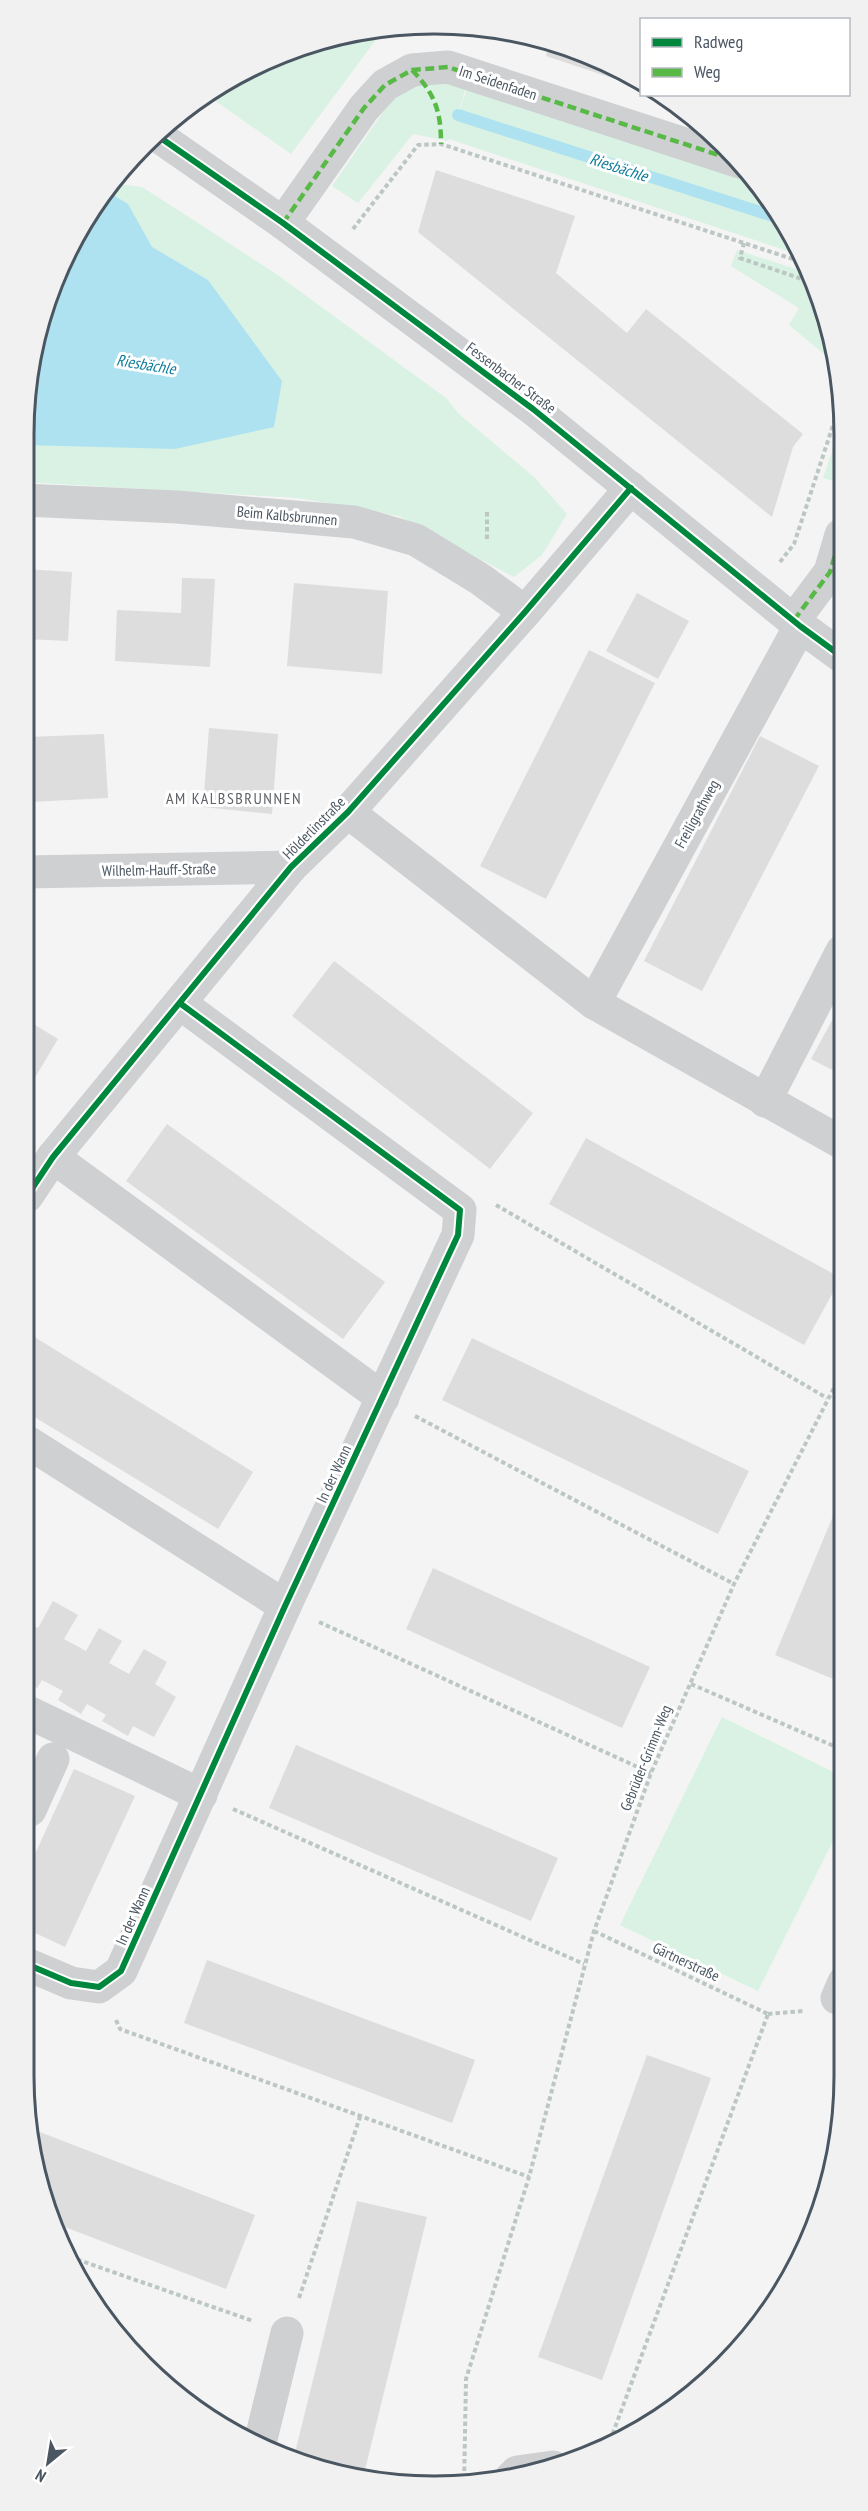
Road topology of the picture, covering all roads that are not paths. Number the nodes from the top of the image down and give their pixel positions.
1 (165, 140) edge
2 (719, 155) edge
3 (283, 223) junction
4 (631, 488) junction
5 (34, 500) edge
6 (834, 559) edge
7 (525, 612) junction
8 (797, 623) junction
9 (834, 651) edge
10 (348, 812) junction
11 (291, 867) junction
12 (34, 872) edge
13 (834, 967) edge
14 (594, 1003) junction
15 (181, 1004) junction
16 (765, 1101) junction
17 (834, 1139) edge
18 (53, 1157) junction
19 (34, 1186) edge
20 (383, 1398) junction
21 (34, 1446) edge
22 (285, 1606) junction
23 (34, 1715) edge
24 (53, 1759) dead end
25 (201, 1795) junction
26 (34, 1801) edge
27 (34, 1967) edge
28 (287, 2333) road end
29 (261, 2437) edge

1 - 3 street, Fessenbacher Straße
2 - 3 street, Im Seidenfaden
3 - 4 street, Fessenbacher Straße
4 - 7 street, Hölderlinstraße
4 - 8 street, Fessenbacher Straße
5 - 7 street, Beim Kalbsbrunnen
6 - 8 street
7 - 10 street, Hölderlinstraße
8 - 9 street, Fessenbacher Straße
8 - 14 street, Freiligrathweg
10 - 11 street, Hölderlinstraße
10 - 14 street
11 - 12 street, Wilhelm-Hauff-Straße
11 - 15 street, Hölderlinstraße
13 - 16 street
14 - 16 street
15 - 18 street, Hölderlinstraße
15 - 20 street, In der Wann
16 - 17 street
18 - 19 street, Hölderlinstraße
18 - 20 street
20 - 22 street, In der Wann
21 - 22 street
22 - 25 street, In der Wann
23 - 25 street
24 - 26 street
25 - 27 street, In der Wann
28 - 29 street

